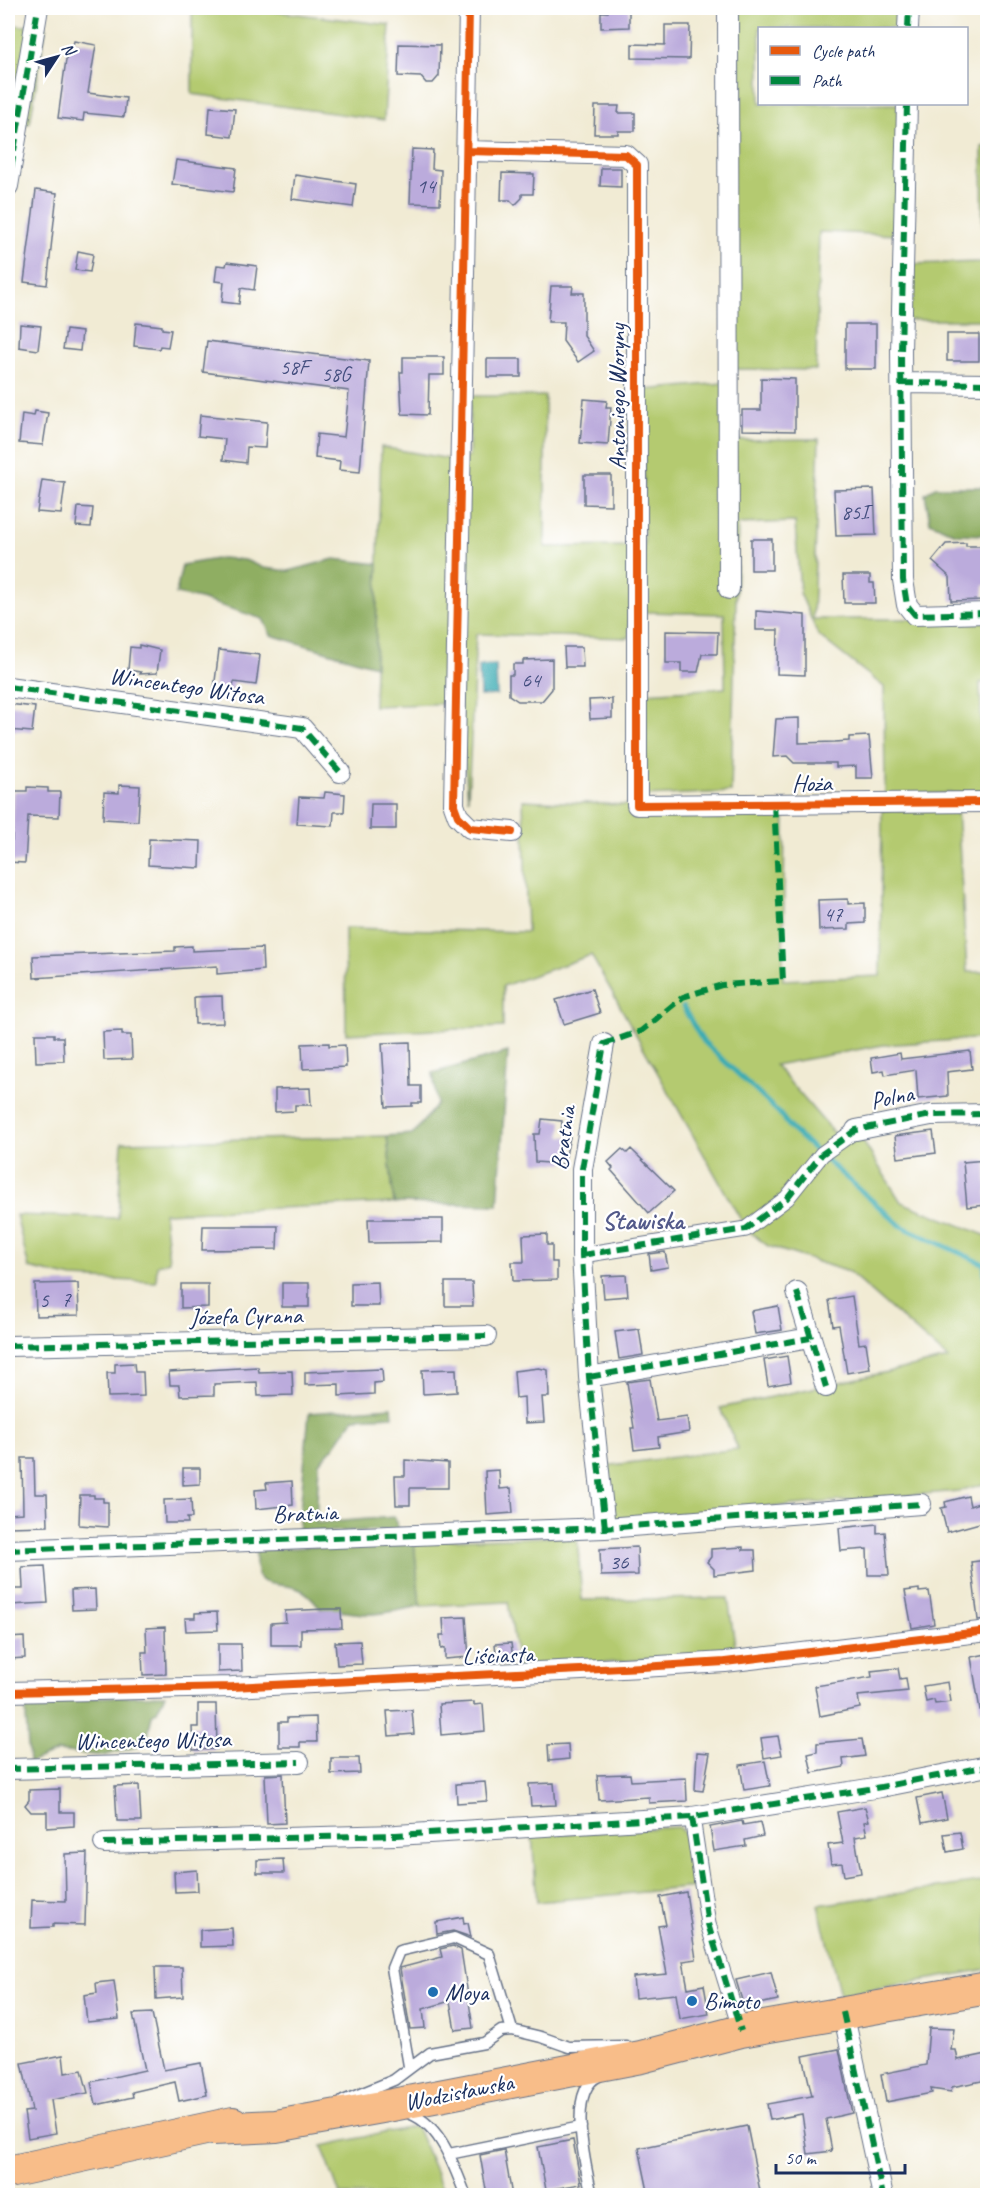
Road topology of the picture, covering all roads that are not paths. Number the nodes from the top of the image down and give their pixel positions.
1 (38, 8) edge
2 (469, 8) edge
3 (728, 8) edge
4 (909, 8) edge
5 (908, 27) edge
6 (907, 105) edge
7 (12, 138) edge
8 (467, 151) junction
9 (8, 186) edge
10 (902, 383) junction
11 (987, 384) edge
12 (729, 589) dead end
13 (987, 613) edge
14 (8, 687) edge
15 (340, 772) dead end
16 (987, 802) edge
17 (637, 805) joint
18 (512, 832) dead end
19 (604, 1044) dead end
20 (987, 1114) edge
21 (856, 1130) joint
22 (582, 1255) junction
23 (797, 1292) dead end
24 (486, 1336) dead end
25 (810, 1338) junction
26 (8, 1346) edge
27 (589, 1377) junction
28 (826, 1386) dead end
29 (921, 1504) dead end
30 (605, 1528) junction
31 (8, 1550) edge
32 (987, 1631) edge
33 (8, 1692) edge
34 (299, 1762) dead end
35 (987, 1766) edge
36 (8, 1769) edge
37 (692, 1817) junction
38 (104, 1843) dead end
39 (987, 1988) edge
40 (843, 2012) junction
41 (512, 2030) junction
42 (741, 2031) junction
43 (633, 2052) junction
44 (409, 2066) junction
45 (343, 2101) junction
46 (382, 2106) junction
47 (581, 2127) junction
48 (213, 2129) junction
49 (449, 2154) junction
50 (8, 2172) edge
51 (466, 2196) edge
52 (592, 2196) edge
53 (883, 2196) edge

1 - 7 street
2 - 8 street
3 - 12 street
4 - 5 street
6 - 10 street
7 - 9 street
8 - 17 street, Antoniego Woryny
8 - 18 street
10 - 11 street
10 - 13 street
14 - 15 street, Wincentego Witosa
16 - 17 street, Hoża
19 - 22 street, Bratnia
20 - 21 street, Polna
21 - 22 street, Polna
22 - 27 street, Bratnia
23 - 25 street
24 - 26 street, Józefa Cyrana
25 - 27 street
25 - 28 street
27 - 30 street, Bratnia
29 - 30 street, Bratnia
30 - 31 street, Bratnia
32 - 33 street, Liściasta
34 - 36 street, Wincentego Witosa
35 - 37 street
37 - 38 street
37 - 42 street
39 - 40 main road, Wodzisławska
40 - 42 main road, Wodzisławska
40 - 53 street
41 - 43 lane
41 - 44 lane
41 - 44 lane
42 - 43 main road, Wodzisławska
43 - 45 main road, Wodzisławska
43 - 46 main road, Wodzisławska
43 - 47 lane
44 - 45 lane
45 - 48 main road, Wodzisławska
46 - 48 main road, Wodzisławska
46 - 49 lane
47 - 49 lane
47 - 52 lane
48 - 50 main road, Wodzisławska
49 - 51 lane

